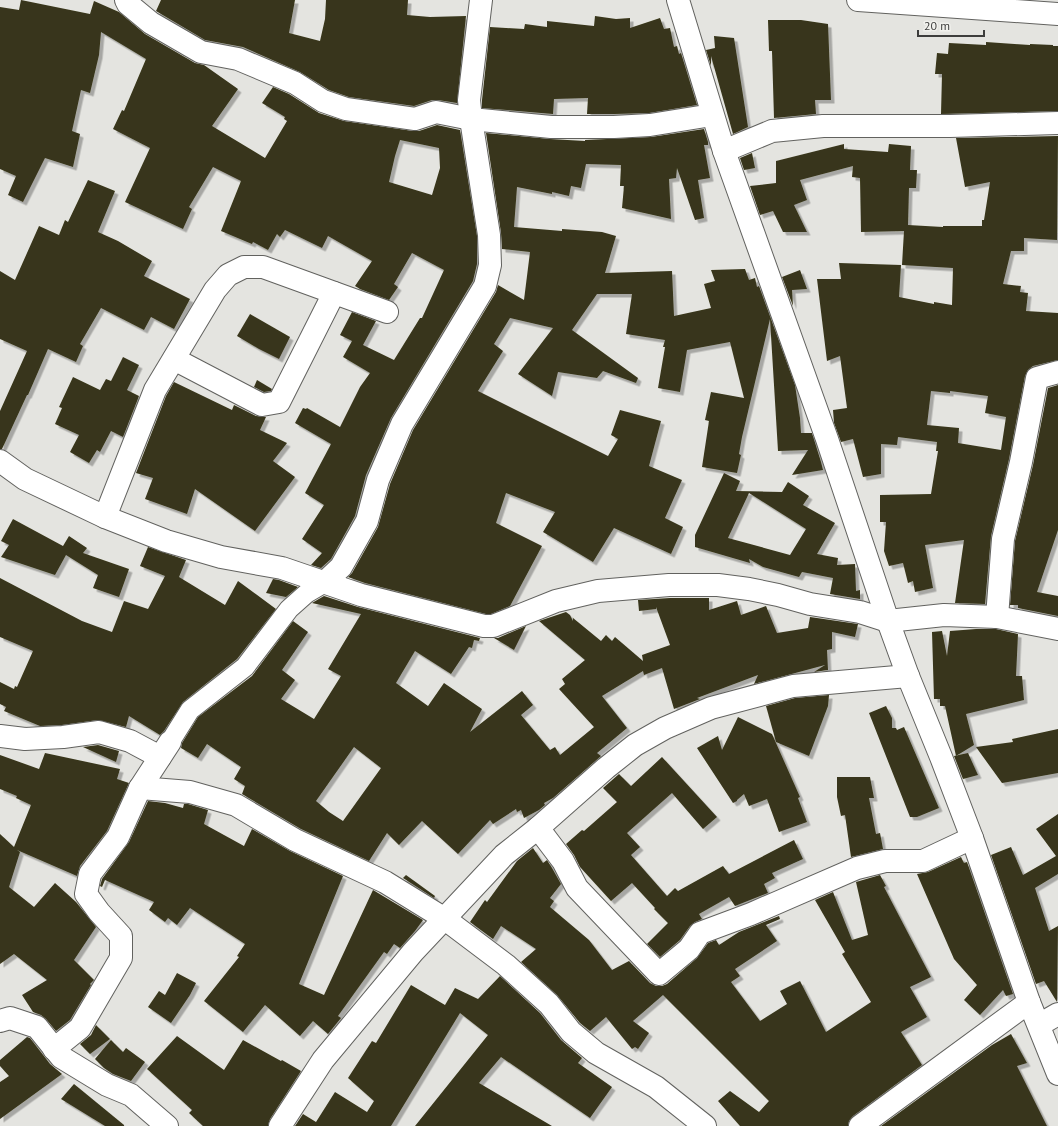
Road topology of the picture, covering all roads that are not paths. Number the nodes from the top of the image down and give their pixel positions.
1 (126, 0) edge
2 (481, 0) edge
3 (678, 0) edge
4 (858, 0) edge
5 (1058, 14) edge
6 (712, 115) junction
7 (471, 119) junction
8 (1058, 123) edge
9 (724, 151) junction
10 (334, 293) junction
11 (387, 312) dead end
12 (174, 359) junction
13 (1058, 372) edge
14 (0, 461) edge
15 (105, 517) junction
16 (324, 583) junction
17 (997, 616) junction
18 (888, 621) junction
19 (1058, 629) edge
20 (908, 676) junction
21 (0, 736) edge
22 (165, 749) junction
23 (140, 788) junction
24 (538, 828) junction
25 (972, 838) junction
26 (445, 919) junction
27 (1029, 1002) junction
28 (1058, 1014) edge
29 (0, 1021) edge
30 (1039, 1025) junction
31 (54, 1049) junction
32 (1058, 1074) edge
33 (166, 1126) edge
34 (280, 1126) edge
35 (705, 1126) edge
36 (860, 1126) edge

1 - 7 street
2 - 7 street
3 - 6 street
4 - 5 street
6 - 7 street
6 - 9 street
7 - 16 street
8 - 9 street
9 - 18 street
10 - 11 street
10 - 12 street
10 - 12 street
12 - 15 street
13 - 17 street
14 - 15 street
15 - 16 street
16 - 18 street
16 - 22 street
17 - 18 street
17 - 19 street
18 - 20 street
20 - 24 street
20 - 25 street
21 - 22 street
22 - 23 street
23 - 26 street
23 - 31 street
24 - 25 street
24 - 26 street
25 - 27 street
26 - 34 street
26 - 35 street
27 - 30 street
27 - 36 street
28 - 30 street
29 - 31 street
30 - 32 street
31 - 33 street

